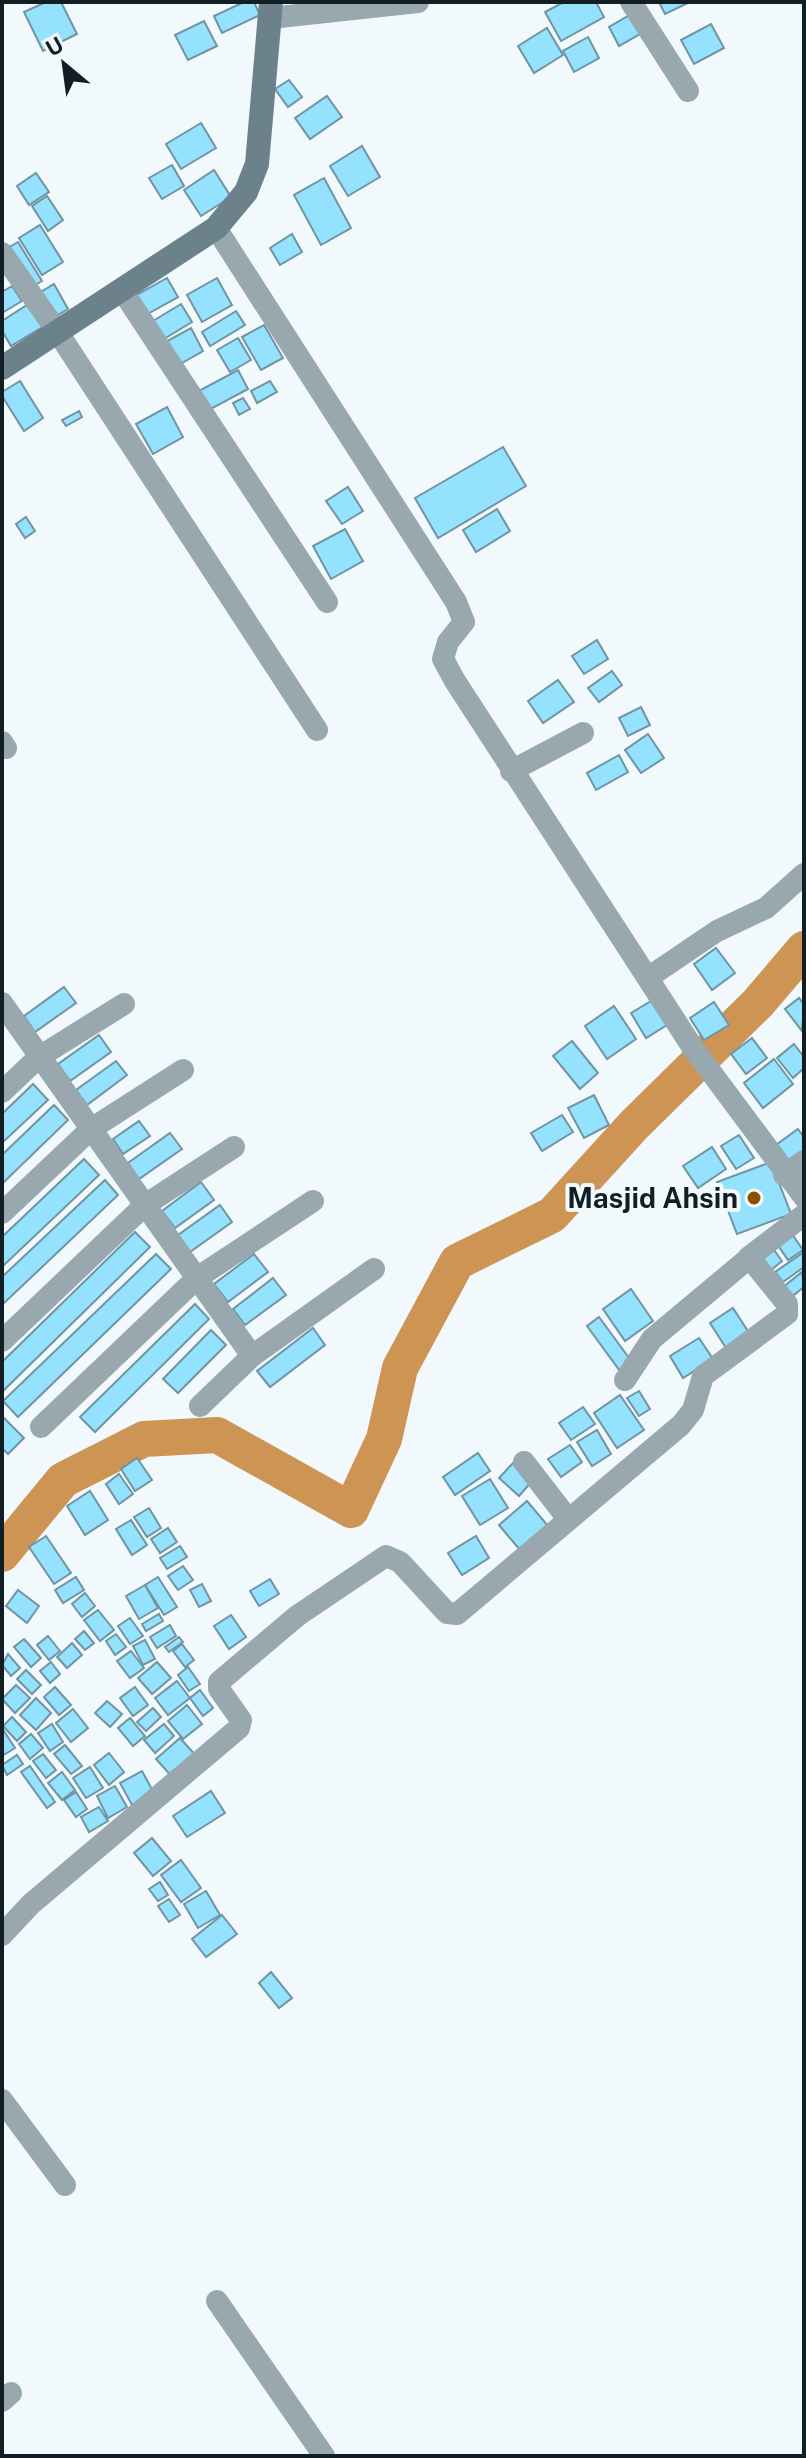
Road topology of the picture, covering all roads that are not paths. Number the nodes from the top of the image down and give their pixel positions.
1 (418, 2) edge
2 (631, 2) edge
3 (271, 10) edge
4 (688, 91) dead end
5 (216, 228) junction
6 (2, 253) edge
7 (122, 290) junction
8 (57, 331) junction
9 (2, 368) edge
10 (327, 602) dead end
11 (317, 730) dead end
12 (583, 733) dead end
13 (511, 771) junction
14 (804, 874) edge
15 (649, 977) junction
16 (2, 1003) edge
17 (124, 1004) dead end
18 (39, 1057) junction
19 (183, 1070) dead end
20 (2, 1092) edge
21 (91, 1129) junction
22 (234, 1147) dead end
23 (804, 1161) edge
24 (784, 1175) junction
25 (804, 1197) edge
26 (313, 1201) dead end
27 (145, 1205) junction
28 (2, 1213) edge
29 (804, 1215) edge
30 (749, 1258) junction
31 (374, 1269) dead end
32 (197, 1278) junction
33 (2, 1341) edge
34 (252, 1356) junction
35 (625, 1380) dead end
36 (200, 1406) dead end
37 (41, 1427) dead end
38 (524, 1462) dead end
39 (568, 1519) junction
40 (2, 1935) edge
41 (2, 2100) edge
42 (65, 2185) dead end
43 (217, 2301) dead end
44 (324, 2456) edge

1 - 3 street
2 - 4 street
3 - 5 street
5 - 7 street
5 - 13 street
6 - 8 street
7 - 8 street
7 - 10 street
8 - 9 street
8 - 11 street
12 - 13 street
13 - 15 street
14 - 15 street
15 - 24 street
16 - 18 street
17 - 18 street
18 - 20 street
18 - 21 street
19 - 21 street
21 - 27 street
21 - 28 street
22 - 27 street
23 - 24 street
24 - 25 street
26 - 32 street
27 - 32 street
27 - 33 street
29 - 30 street
30 - 35 street
30 - 39 street
31 - 34 street
32 - 34 street
32 - 37 street
34 - 36 street
38 - 39 street
39 - 40 street
41 - 42 street
43 - 44 street

